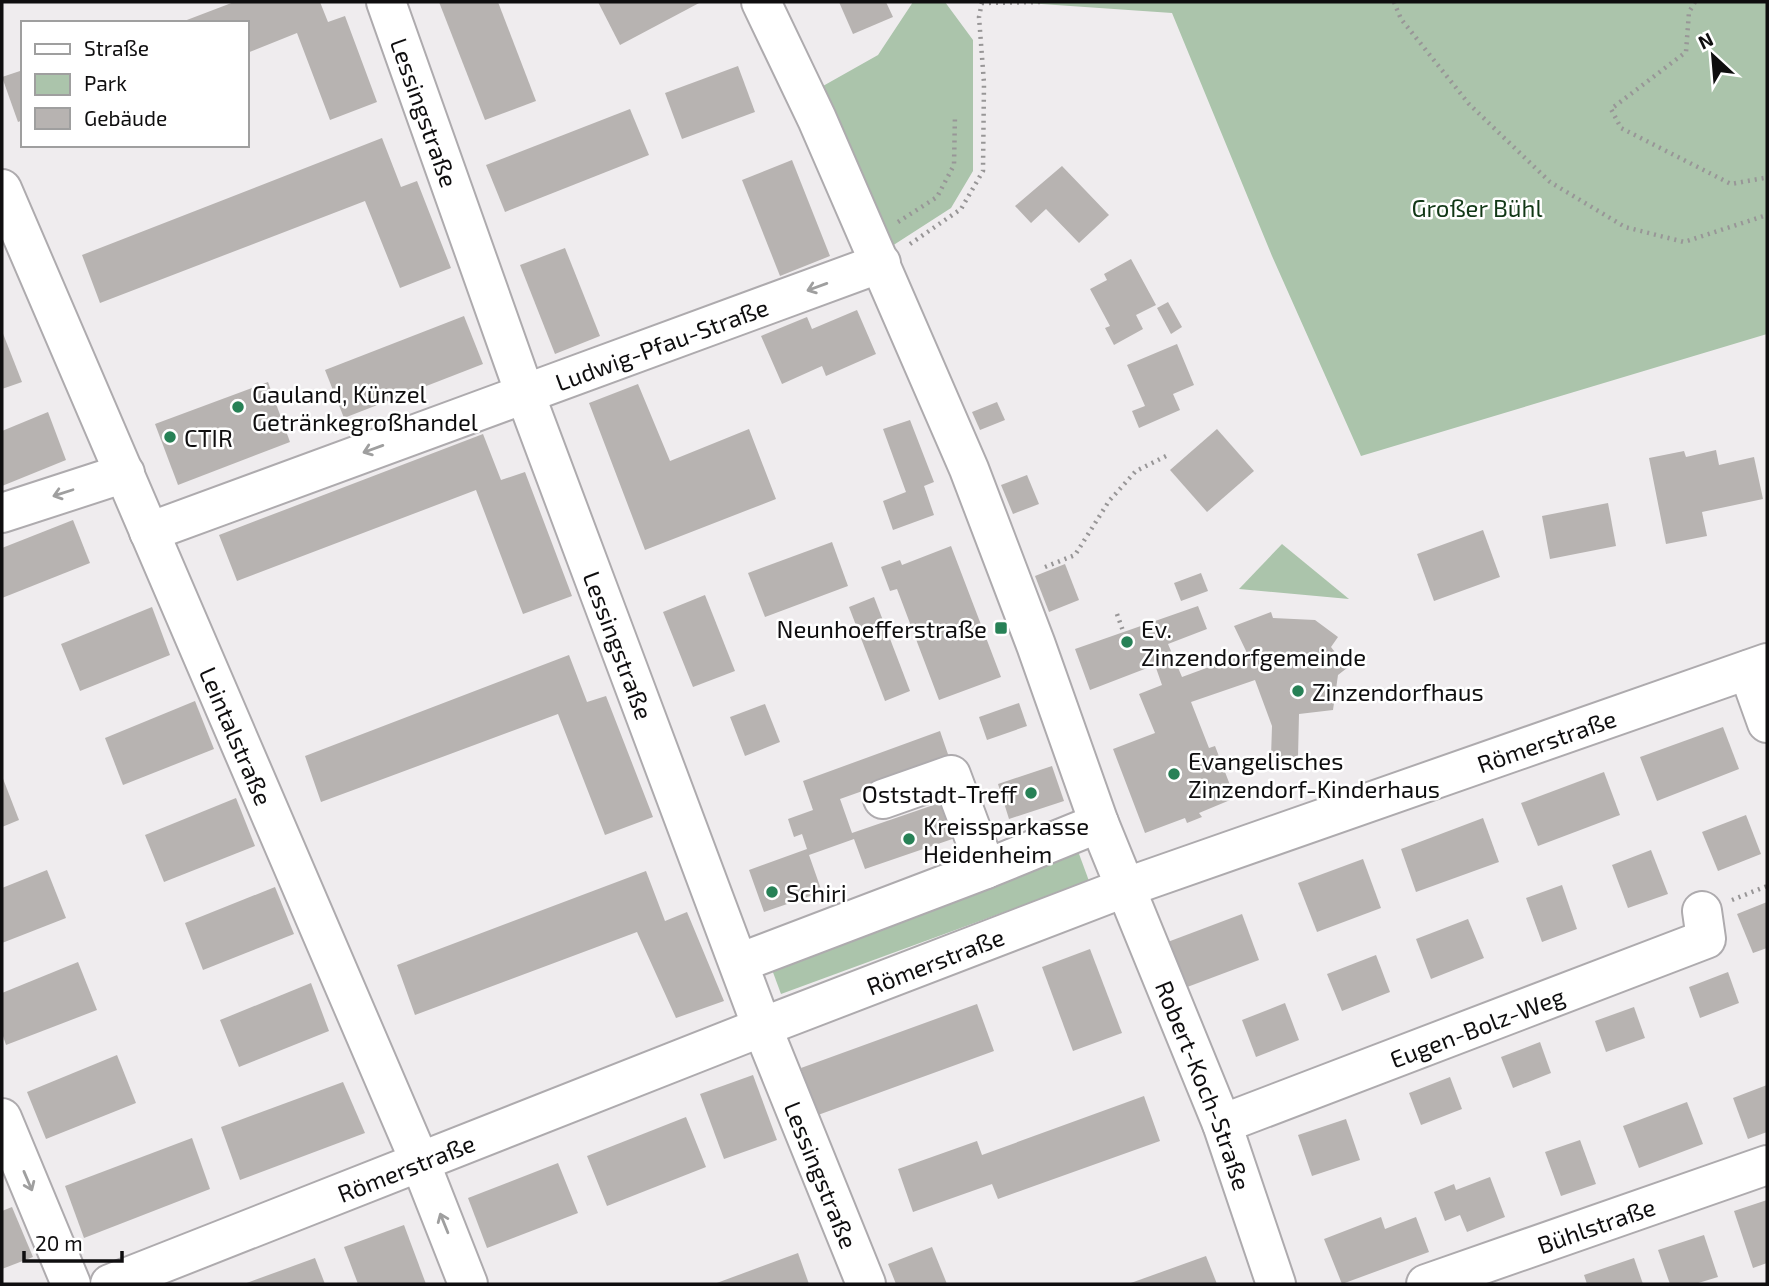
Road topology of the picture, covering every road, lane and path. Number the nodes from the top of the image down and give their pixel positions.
1 (386, 2) edge
2 (761, 2) edge
3 (1044, 2) edge
4 (1394, 2) edge
5 (1695, 2) edge
6 (982, 3) edge
7 (955, 115) dead end
8 (1767, 175) edge
9 (2, 189) edge
10 (1767, 215) edge
11 (876, 251) junction
12 (525, 394) junction
13 (1168, 455) dead end
14 (125, 473) junction
15 (2, 513) edge
16 (149, 532) junction
17 (1012, 581) junction
18 (1117, 614) dead end
19 (1123, 631) dead end
20 (1758, 667) edge
21 (1767, 723) edge
22 (883, 799) dead end
23 (1099, 823) junction
24 (986, 869) junction
25 (1124, 888) junction
26 (1702, 911) dead end
27 (739, 963) junction
28 (762, 1027) junction
29 (2, 1118) edge
30 (1222, 1124) junction
31 (419, 1162) junction
32 (1767, 1165) edge
33 (71, 1284) edge
34 (110, 1284) edge
35 (468, 1284) edge
36 (866, 1284) edge
37 (1276, 1284) edge
38 (1426, 1284) edge

1 - 12 street, Lessingstraße
2 - 11 street
3 - 6 path
4 - 10 path
5 - 8 path
6 - 11 path
7 - 11 path
9 - 14 street, Leintalstraße
11 -> 12 street, Ludwig-Pfau-Straße
11 - 17 street
12 -> 16 street, Ludwig-Pfau-Straße
12 - 27 street, Lessingstraße
13 - 17 path
14 -> 15 street
14 - 16 street, Leintalstraße
16 - 31 street, Leintalstraße
17 - 23 street
18 - 19 path
20 - 21 street
20 - 25 street, Römerstraße
22 - 24 street
23 - 24 street
23 - 25 street
24 - 27 street
25 - 28 street, Römerstraße
25 - 30 street, Robert-Koch-Straße
26 - 30 street, Eugen-Bolz-Weg
27 - 28 street, Lessingstraße
28 - 31 street, Römerstraße
28 - 36 street, Lessingstraße
29 -> 33 street
30 - 37 street, Robert-Koch-Straße
31 - 34 street, Römerstraße
35 -> 31 street, Leintalstraße
32 - 38 street, Bühlstraße

